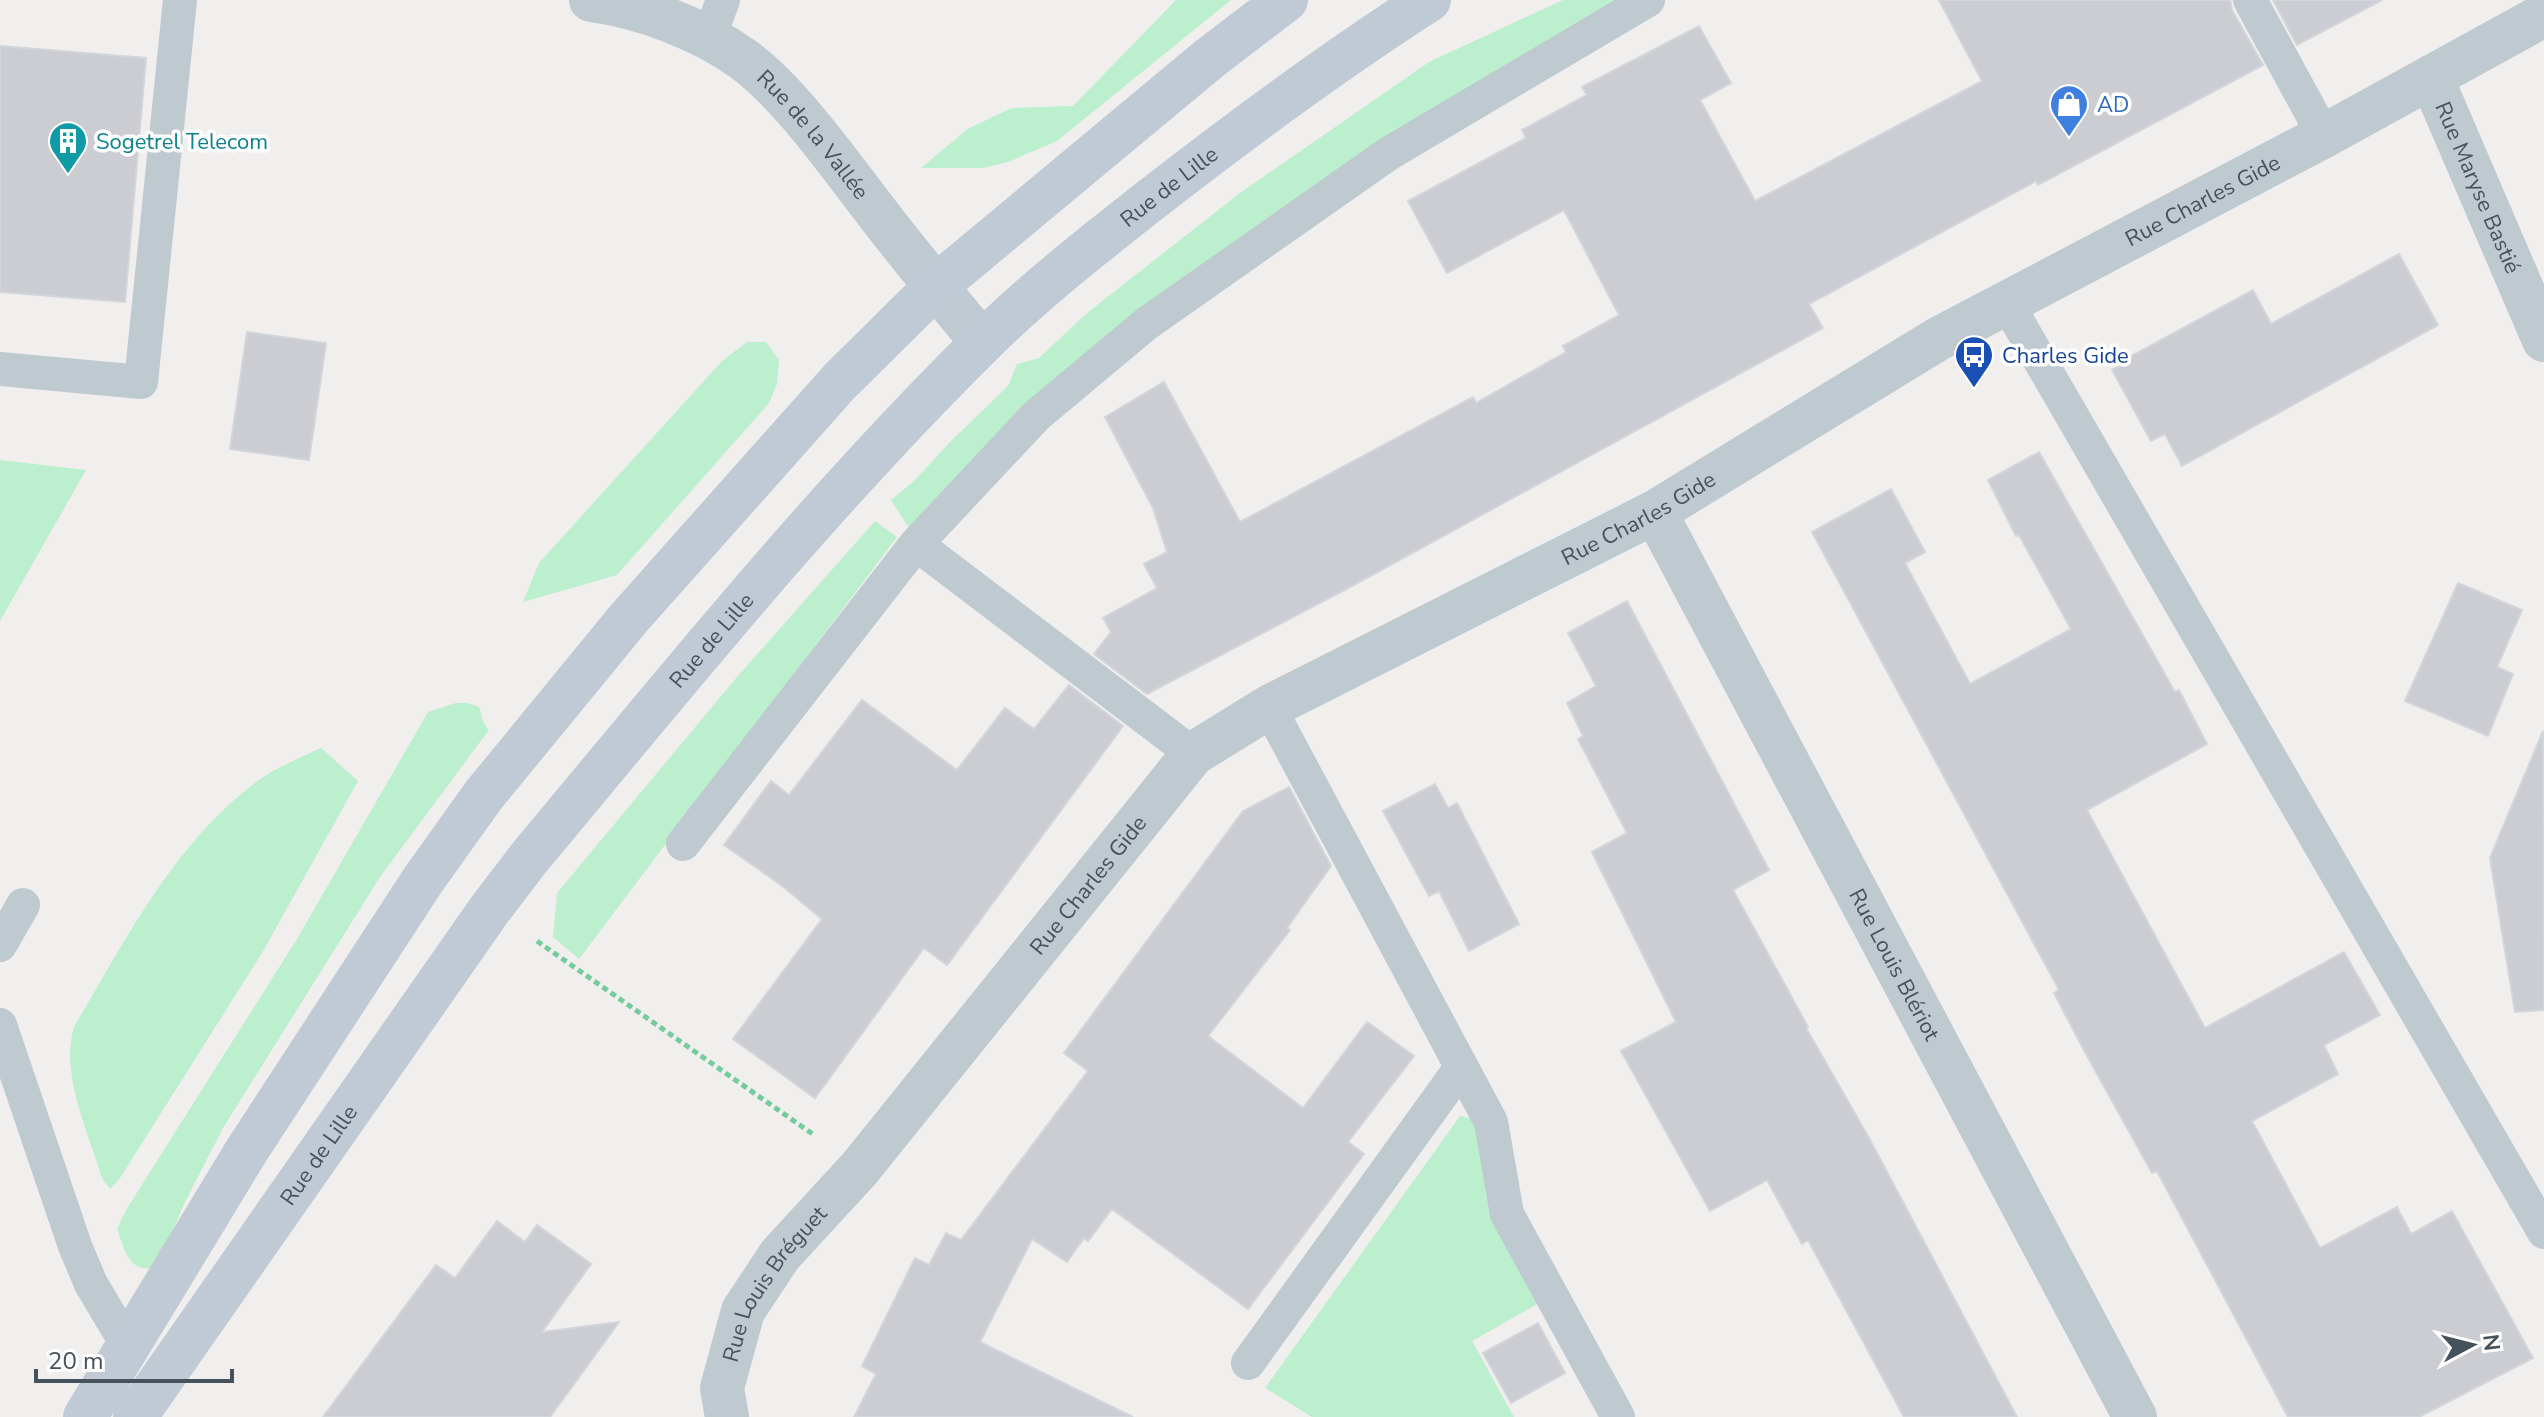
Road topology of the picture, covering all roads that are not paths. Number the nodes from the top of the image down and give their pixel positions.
1 (180, 0) edge
2 (591, 0) edge
3 (1286, 0) edge
4 (1429, 0) edge
5 (1648, 0) edge
6 (2250, 0) edge
7 (2544, 15) edge
8 (716, 19) edge
9 (2431, 77) junction
10 (2324, 136) junction
11 (936, 286) junction
12 (2008, 305) junction
13 (2544, 340) edge
14 (982, 342) junction
15 (0, 369) edge
16 (1655, 512) junction
17 (916, 544) junction
18 (1269, 707) junction
19 (1193, 754) junction
20 (683, 844) dead end
21 (23, 905) dead end
22 (0, 945) edge
23 (0, 1025) edge
24 (1460, 1069) junction
25 (860, 1168) joint
26 (2544, 1232) edge
27 (128, 1346) junction
28 (1248, 1363) dead end
29 (85, 1417) edge
30 (135, 1417) edge
31 (727, 1417) edge
32 (1618, 1417) edge
33 (2135, 1417) edge

1 - 15 lane
2 - 8 street, Rue de la Vallée
3 - 11 main road
4 - 14 main road, Rue de Lille
5 - 17 lane
6 - 10 lane
7 - 9 street, Rue Charles Gide
8 - 11 street, Rue de la Vallée
9 - 10 street, Rue Charles Gide
9 - 13 street, Rue Maryse Bastié
10 - 12 street, Rue Charles Gide
11 - 14 street, Rue de la Vallée
11 - 27 main road
12 - 16 street, Rue Charles Gide
12 - 26 lane
14 - 30 main road, Rue de Lille
16 - 18 street, Rue Charles Gide
16 - 33 street, Rue Louis Blériot
17 - 19 lane
17 - 20 lane
18 - 19 street, Rue Charles Gide
18 - 24 lane
19 - 25 street, Rue Charles Gide
21 - 22 lane
23 - 27 lane
24 - 28 lane
24 - 32 lane
25 - 31 street, Rue Louis Bréguet
27 - 29 main road

